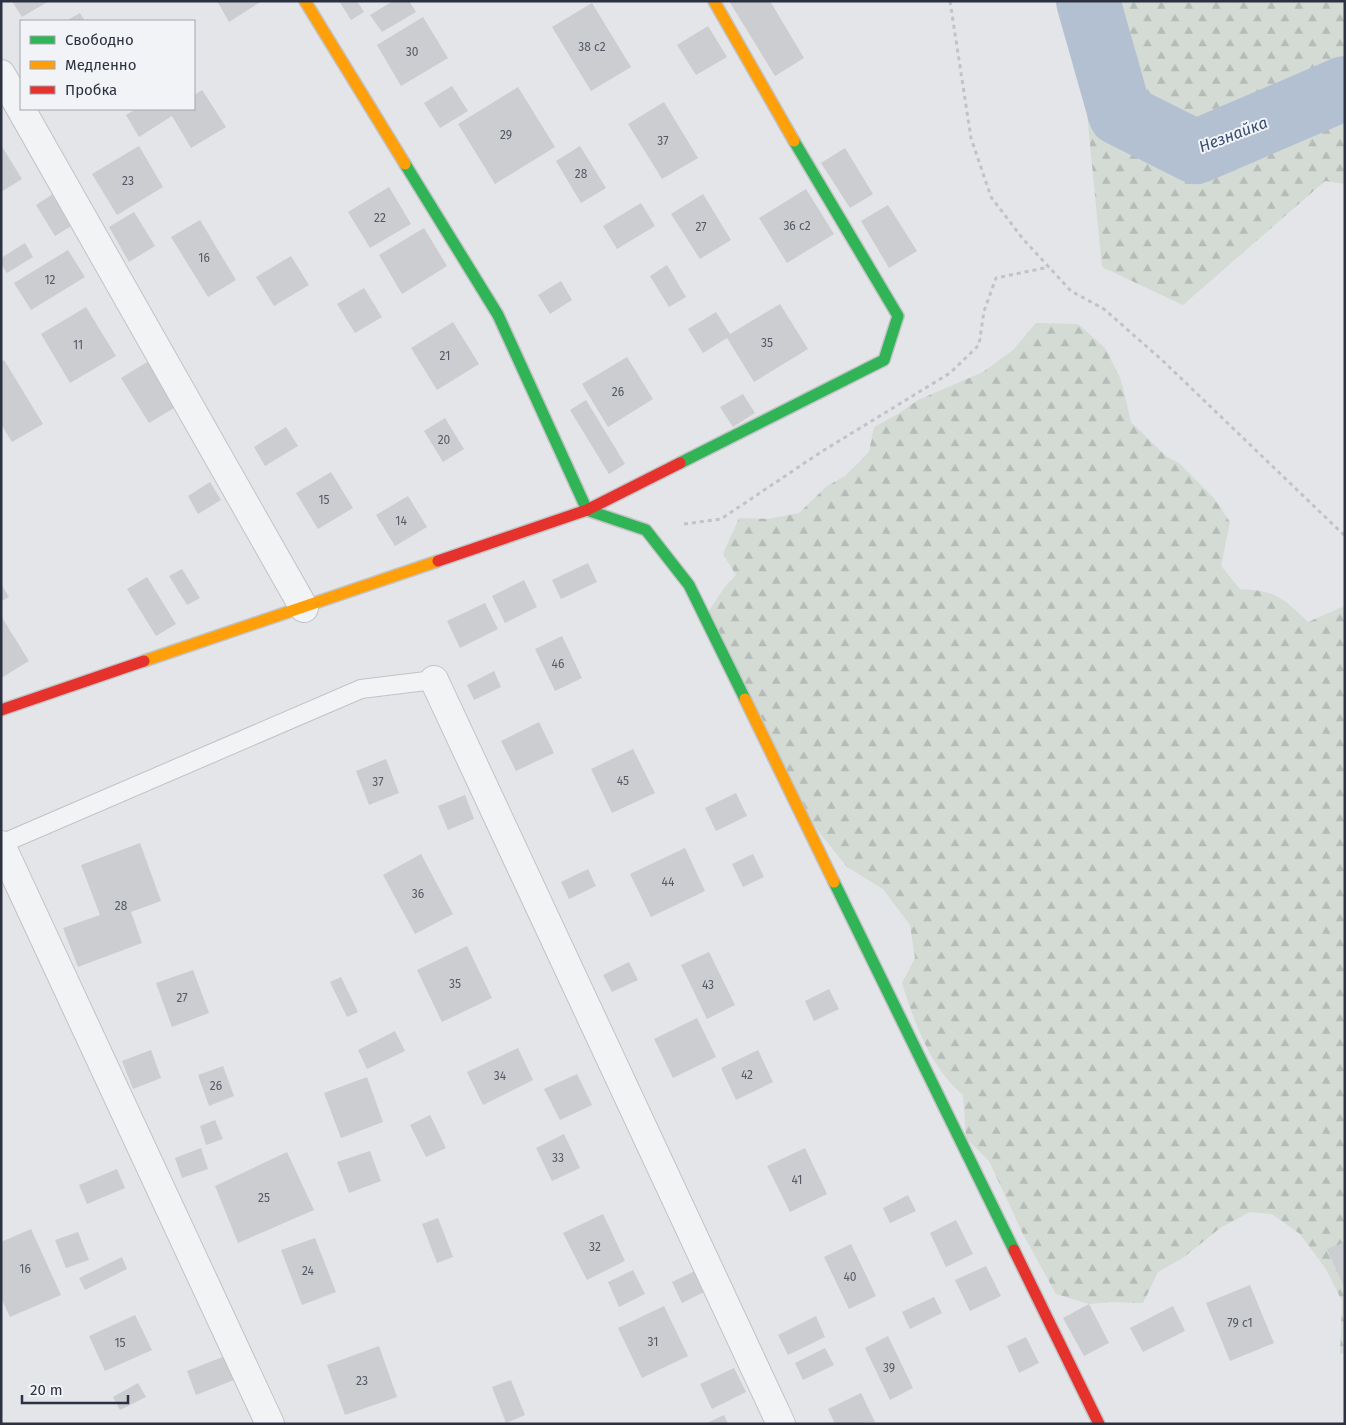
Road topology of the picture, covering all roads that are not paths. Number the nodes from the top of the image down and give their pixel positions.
1 (305, 1) edge
2 (714, 1) edge
3 (1, 74) edge
4 (20, 107) edge
5 (21, 110) edge
6 (587, 510) junction
7 (304, 608) junction
8 (434, 680) joint
9 (1, 710) edge
10 (1, 845) edge
11 (270, 1424) edge
12 (781, 1424) edge
13 (1099, 1424) edge

1 - 6 street
2 - 6 street
3 - 4 street
5 - 7 street
6 - 7 street
6 - 13 street
7 - 9 street
8 - 10 lane
8 - 12 street
10 - 11 street

